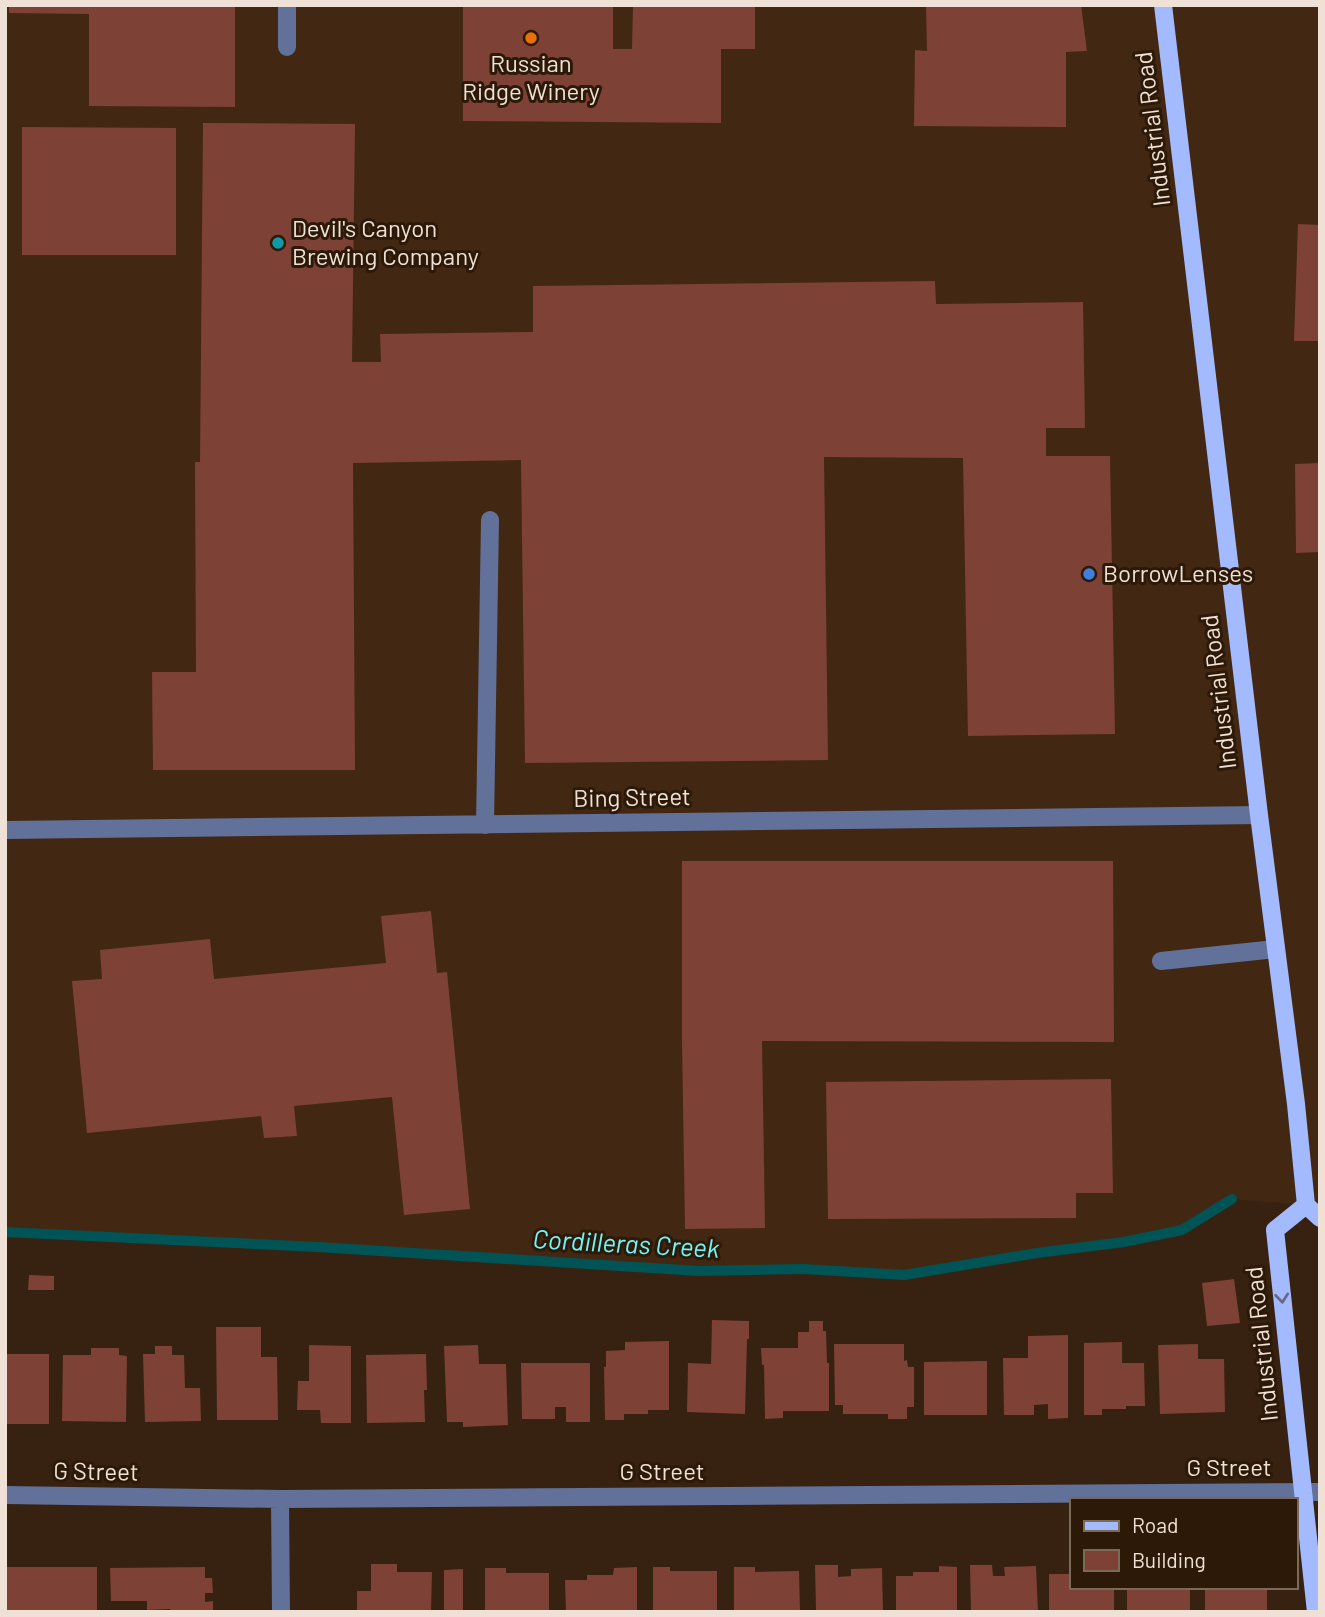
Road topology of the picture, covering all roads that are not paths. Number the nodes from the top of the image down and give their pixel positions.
1 (287, 5) edge
2 (1163, 5) edge
3 (287, 47) dead end
4 (490, 520) dead end
5 (1259, 815) junction
6 (485, 825) junction
7 (5, 830) edge
8 (1276, 949) junction
9 (1161, 961) dead end
10 (1306, 1205) junction
11 (1320, 1219) edge
12 (1311, 1492) edge
13 (5, 1495) edge
14 (280, 1499) junction
15 (281, 1612) edge
16 (1316, 1612) edge

1 - 3 street
2 - 5 main road, Industrial Road
4 - 6 street
5 - 6 street, Bing Street
5 - 8 main road, Industrial Road
6 - 7 street, Bing Street
8 - 9 street
8 - 10 main road, Industrial Road
10 - 11 main road
10 -> 12 main road, Industrial Road
12 - 14 street, G Street
12 - 16 main road
13 - 14 street, G Street
14 - 15 street

